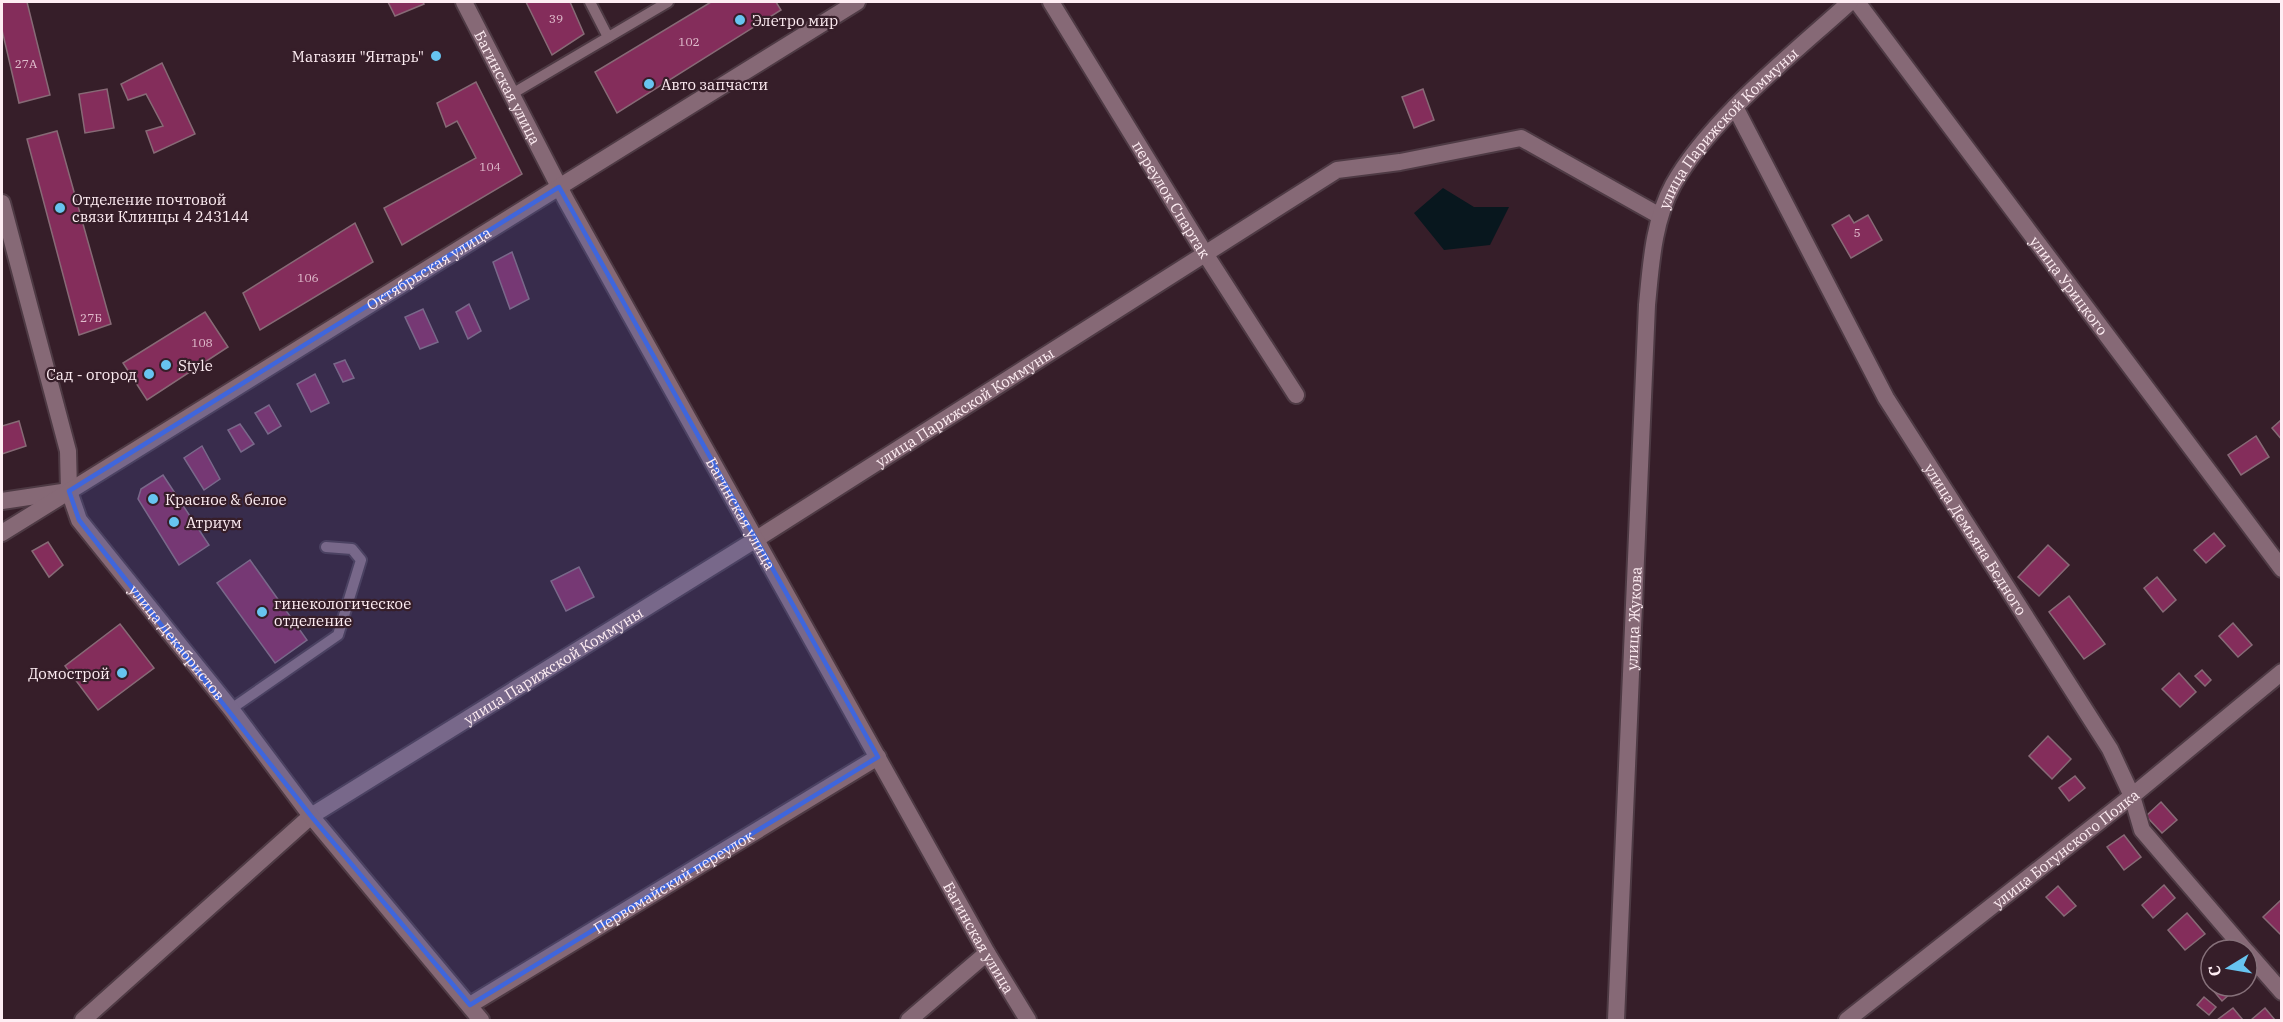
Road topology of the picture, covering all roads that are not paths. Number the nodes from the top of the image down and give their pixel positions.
1 (464, 2) edge
2 (591, 2) edge
3 (668, 2) edge
4 (857, 2) edge
5 (1051, 2) edge
6 (1850, 2) edge
7 (1857, 2) edge
8 (608, 37) junction
9 (510, 95) junction
10 (1735, 107) junction
11 (559, 187) junction
12 (2, 202) edge
13 (1660, 216) junction
14 (1204, 252) junction
15 (1296, 395) dead end
16 (69, 491) junction
17 (2, 501) edge
18 (2, 533) edge
19 (755, 540) junction
20 (326, 547) dead end
21 (2282, 569) edge
22 (2282, 672) edge
23 (231, 709) junction
24 (878, 757) junction
25 (2132, 796) junction
26 (311, 816) junction
27 (2235, 938) edge
28 (987, 953) junction
29 (2259, 966) edge
30 (2282, 992) edge
31 (470, 1005) junction
32 (83, 1020) edge
33 (482, 1020) edge
34 (909, 1020) edge
35 (1028, 1020) edge
36 (1616, 1020) edge
37 (1846, 1020) edge

1 - 9 street, Багинская улица
2 - 8 lane
3 - 8 lane
4 - 11 street, Октябрьская улица
5 - 14 street, переулок Спартак
6 - 10 street, улица Парижской Коммуны
7 - 21 street, улица Урицкого
8 - 9 lane
9 - 11 street, Багинская улица
10 - 13 street, улица Парижской Коммуны
10 - 25 street, улица Демьяна Бедного
11 - 16 street, Октябрьская улица
11 - 19 street, Багинская улица
12 - 16 street, улица Декабристов
13 - 14 street, улица Парижской Коммуны
13 - 36 street, улица Жукова
14 - 15 street, переулок Спартак
14 - 19 street, улица Парижской Коммуны
16 - 17 street
16 - 18 street, Октябрьская улица
16 - 23 street, улица Декабристов
19 - 24 street, Багинская улица
19 - 26 street, улица Парижской Коммуны
20 - 23 lane
22 - 25 street, улица Богунского Полка
23 - 26 street, улица Декабристов
24 - 28 street, Багинская улица
24 - 31 street, Первомайский переулок
25 - 27 street, улица Демьяна Бедного
25 - 37 street, улица Богунского Полка
26 - 31 street, улица Декабристов
26 - 32 street, улица Парижской Коммуны
28 - 34 street
28 - 35 street, Багинская улица
29 - 30 street, улица Демьяна Бедного
31 - 33 street, улица Декабристов

